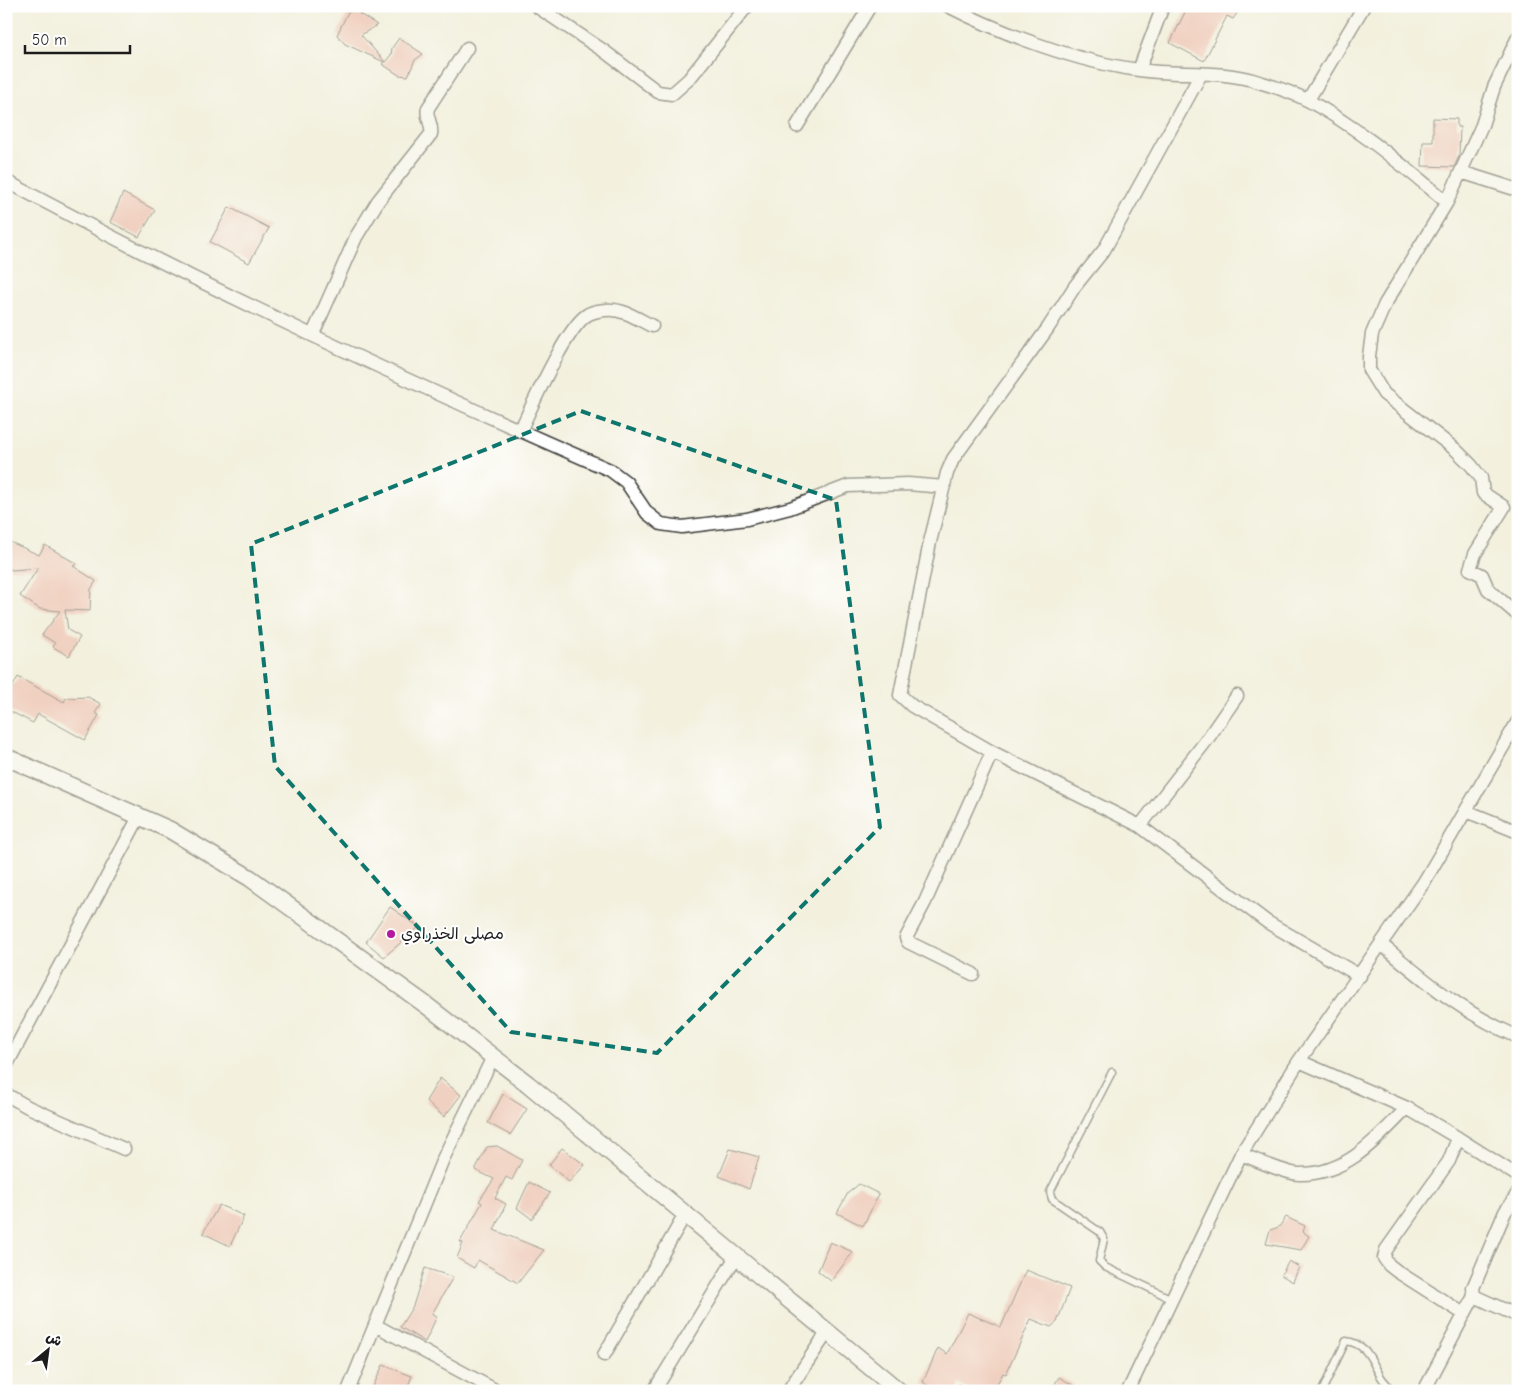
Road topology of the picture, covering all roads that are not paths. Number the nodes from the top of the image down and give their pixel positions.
1 (536, 6) edge
2 (747, 6) edge
3 (870, 6) edge
4 (948, 6) edge
5 (1163, 6) edge
6 (1364, 6) edge
7 (1518, 37) edge
8 (467, 48) dead end
9 (1139, 70) junction
10 (1201, 74) junction
11 (1308, 100) junction
12 (797, 126) dead end
13 (1461, 172) junction
14 (6, 181) edge
15 (1518, 190) edge
16 (1447, 202) junction
17 (652, 326) dead end
18 (314, 334) junction
19 (520, 431) junction
20 (944, 487) junction
21 (1518, 615) edge
22 (1237, 696) dead end
23 (1518, 721) edge
24 (992, 752) junction
25 (6, 757) edge
26 (1466, 811) junction
27 (140, 815) junction
28 (1140, 826) junction
29 (1518, 832) edge
30 (1381, 944) junction
31 (973, 974) dead end
32 (1360, 976) junction
33 (1518, 1037) edge
34 (493, 1058) junction
35 (1299, 1061) junction
36 (6, 1066) edge
37 (1112, 1072) dead end
38 (6, 1090) edge
39 (6, 1095) edge
40 (1407, 1108) junction
41 (1458, 1138) junction
42 (124, 1150) dead end
43 (1240, 1154) junction
44 (1518, 1176) edge
45 (1518, 1193) edge
46 (686, 1213) junction
47 (737, 1254) junction
48 (1474, 1296) junction
49 (1172, 1299) junction
50 (1464, 1314) junction
51 (1518, 1316) edge
52 (376, 1325) junction
53 (828, 1331) junction
54 (604, 1355) dead end
55 (348, 1391) edge
56 (497, 1391) edge
57 (654, 1391) edge
58 (788, 1391) edge
59 (899, 1391) edge
60 (1128, 1391) edge
61 (1322, 1391) edge
62 (1394, 1391) edge
63 (1424, 1391) edge

1 - 2 street
3 - 12 street
4 - 9 street
5 - 9 street
6 - 11 street
7 - 13 street
8 - 18 street
9 - 10 street
10 - 11 street
10 - 20 street
11 - 16 street
13 - 15 street
13 - 16 street
14 - 18 street
16 - 21 street
17 - 19 street
18 - 19 street
19 - 20 street
20 - 24 street
22 - 28 street
23 - 26 street
24 - 28 street
24 - 31 street
25 - 27 street
26 - 29 street
26 - 30 street
27 - 34 street
27 - 36 street
28 - 32 street
30 - 32 street
30 - 33 street
32 - 35 street
34 - 46 street
34 - 52 street
35 - 40 street
35 - 43 street
37 - 49 lane
38 - 39 street
39 - 42 street
40 - 41 street
40 - 43 street
41 - 44 street
41 - 50 street
43 - 49 street
45 - 48 street
46 - 47 street
46 - 54 street
47 - 53 street
47 - 57 street
48 - 50 street
48 - 51 street
49 - 60 street
50 - 63 street
52 - 55 street
52 - 56 street
53 - 58 street
53 - 59 street
61 - 62 lane

